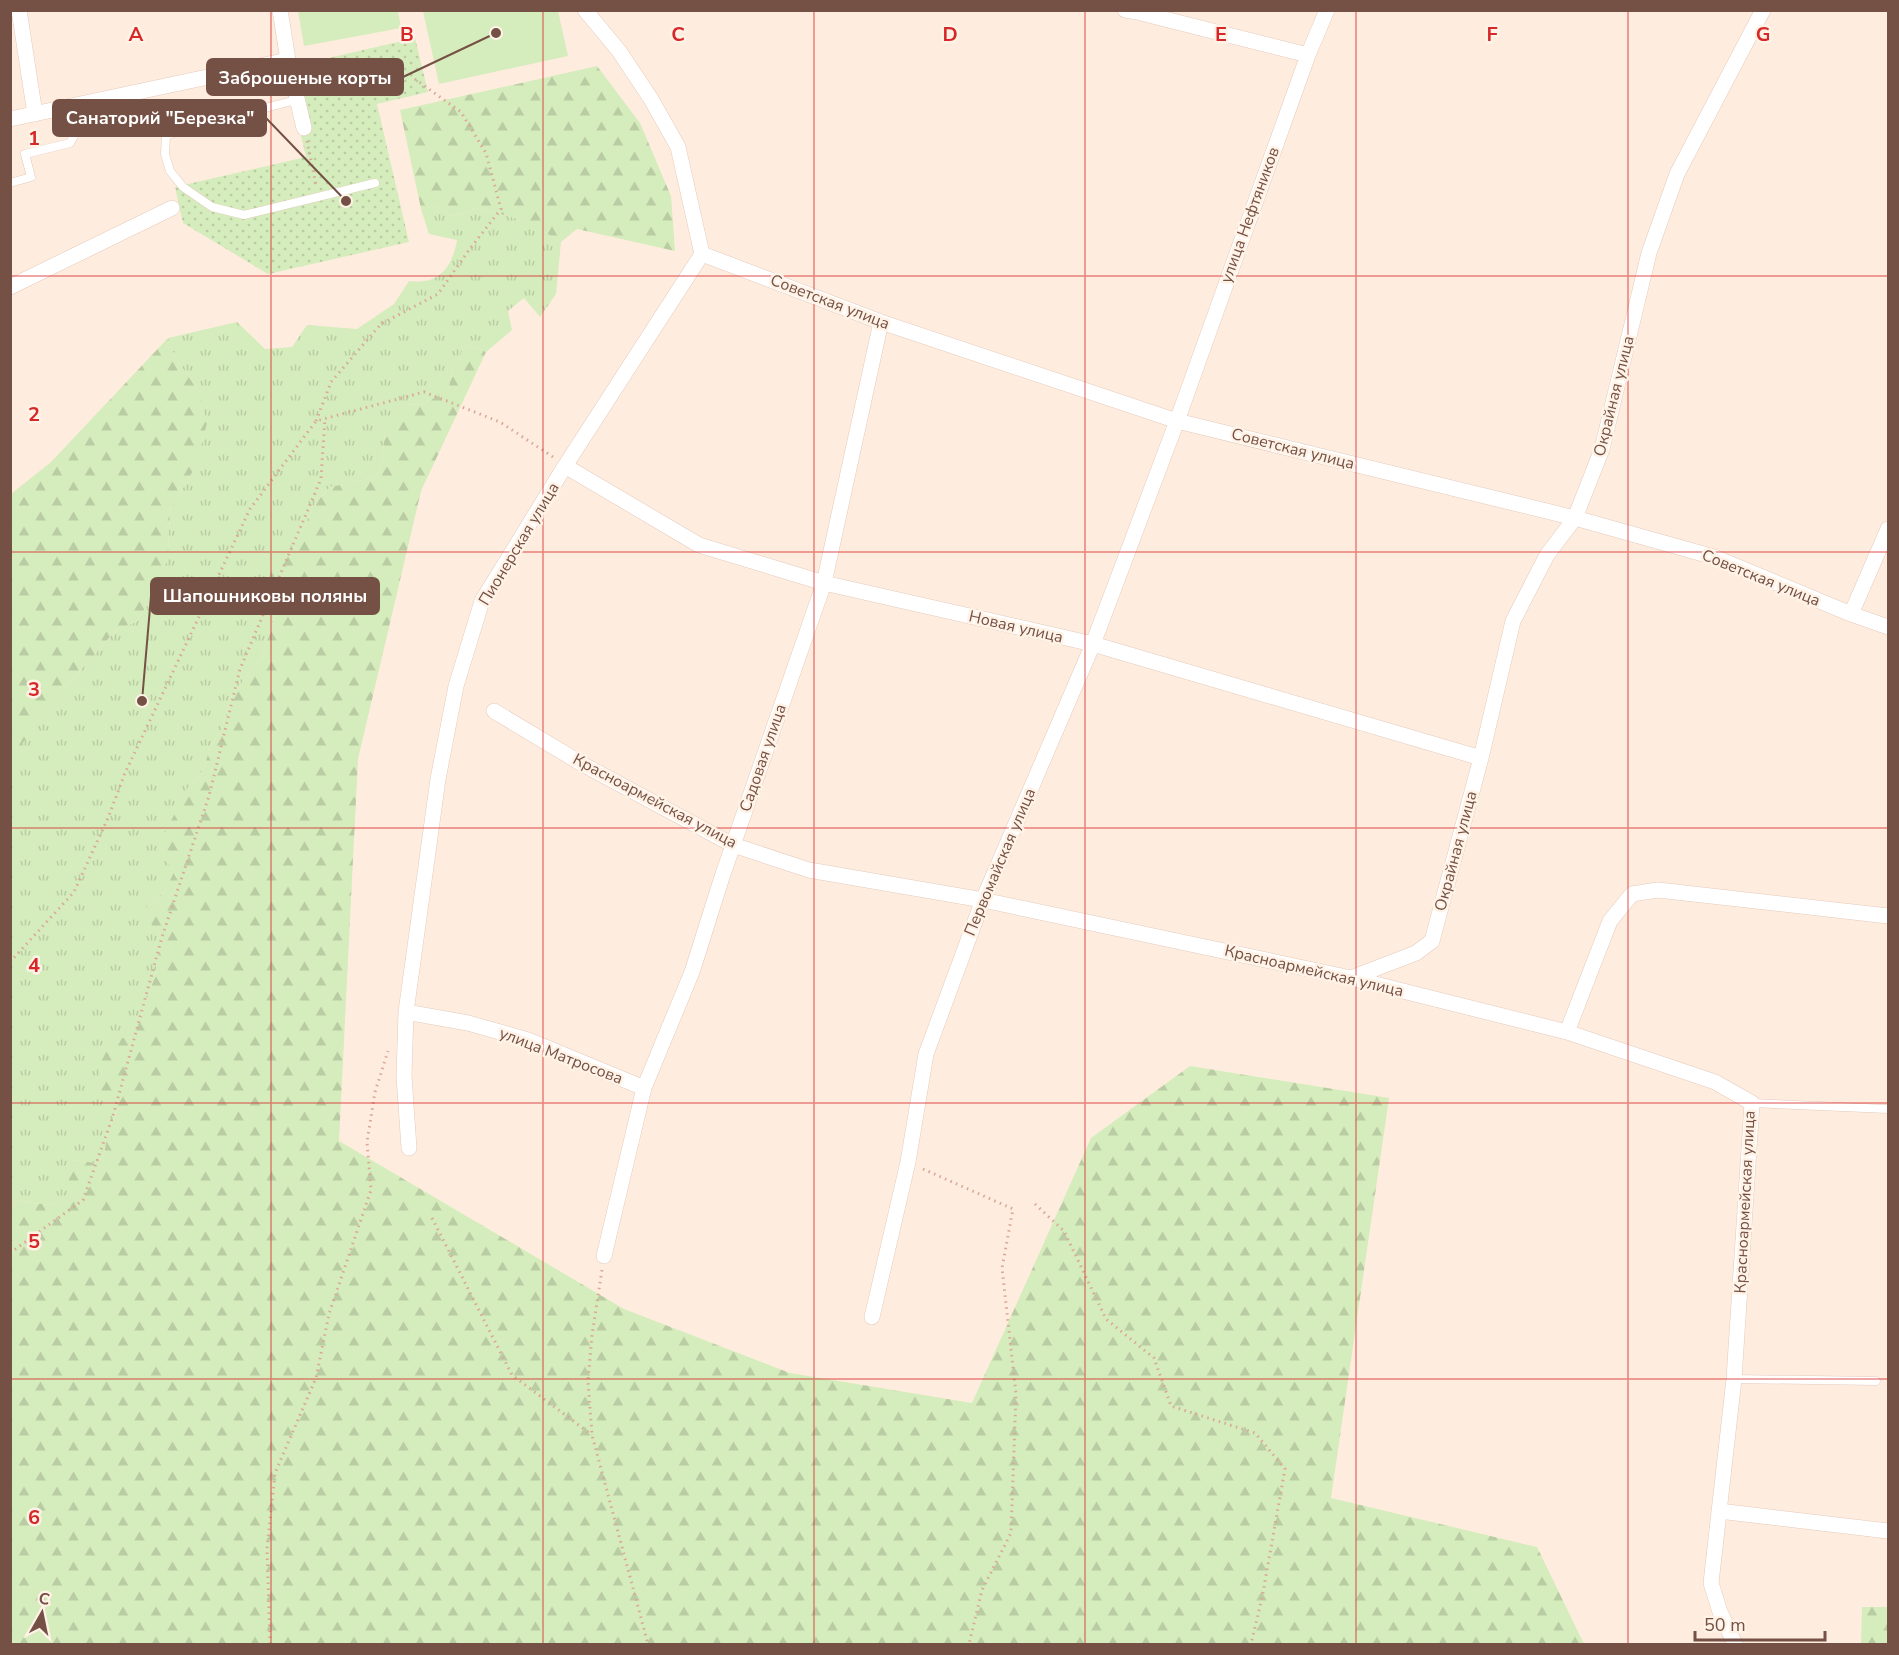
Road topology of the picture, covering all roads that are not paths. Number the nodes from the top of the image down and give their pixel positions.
1 (19, 10) edge
2 (280, 10) edge
3 (585, 10) edge
4 (1125, 10) edge
5 (1327, 10) edge
6 (1762, 10) edge
7 (1308, 55) junction
8 (288, 60) junction
9 (296, 100) junction
10 (93, 102) junction
11 (35, 114) junction
12 (10, 119) edge
13 (304, 128) road end
14 (10, 183) edge
15 (375, 183) dead end
16 (172, 208) dead end
17 (702, 254) junction
18 (10, 287) edge
19 (881, 322) junction
20 (1177, 421) junction
21 (566, 466) junction
22 (1575, 518) junction
23 (1888, 529) edge
24 (824, 583) junction
25 (1851, 614) junction
26 (1888, 627) edge
27 (1093, 644) junction
28 (494, 711) dead end
29 (1481, 758) junction
30 (733, 845) junction
31 (983, 900) junction
32 (1888, 916) edge
33 (1351, 978) junction
34 (406, 1012) junction
35 (1567, 1032) junction
36 (644, 1088) junction
37 (1752, 1103) junction
38 (1888, 1109) edge
39 (409, 1148) dead end
40 (604, 1256) road end
41 (872, 1317) dead end
42 (1734, 1379) junction
43 (1876, 1381) dead end
44 (1719, 1511) junction
45 (1888, 1531) edge
46 (1735, 1644) edge

1 - 11 street
2 - 8 street
3 - 17 street
4 - 7 street
5 - 7 street, улица Нефтяников
6 - 22 street, Окрайная улица
7 - 20 street, улица Нефтяников
8 - 9 street
8 - 10 street
9 - 13 street
9 - 15 lane
10 - 11 street
10 - 14 lane
11 - 12 street
16 - 18 street
17 - 19 street, Советская улица
17 - 21 street, Пионерская улица
19 - 20 street, Советская улица
19 - 24 street, Садовая улица
20 - 22 street, Советская улица
20 - 27 street, Первомайская улица
21 - 24 street, Новая улица
21 - 34 street, Пионерская улица
22 - 25 street, Советская улица
22 - 29 street, Окрайная улица
23 - 25 street
24 - 27 street, Новая улица
24 - 30 street, Садовая улица
25 - 26 street, Советская улица
27 - 29 street, Новая улица
27 - 31 street, Первомайская улица
28 - 30 street, Красноармейская улица
29 - 33 street, Окрайная улица
30 - 31 street, Красноармейская улица
30 - 36 street, Садовая улица
31 - 33 street, Красноармейская улица
31 - 41 street, Первомайская улица
32 - 35 street
33 - 35 street, Красноармейская улица
34 - 36 street, улица Матросова
34 - 39 street, Пионерская улица
35 - 37 street, Красноармейская улица
36 - 40 street, Садовая улица
37 - 38 lane
37 - 42 street, Красноармейская улица
42 - 43 lane
42 - 44 street, Красноармейская улица
44 - 45 street
44 - 46 street, Красноармейская улица

